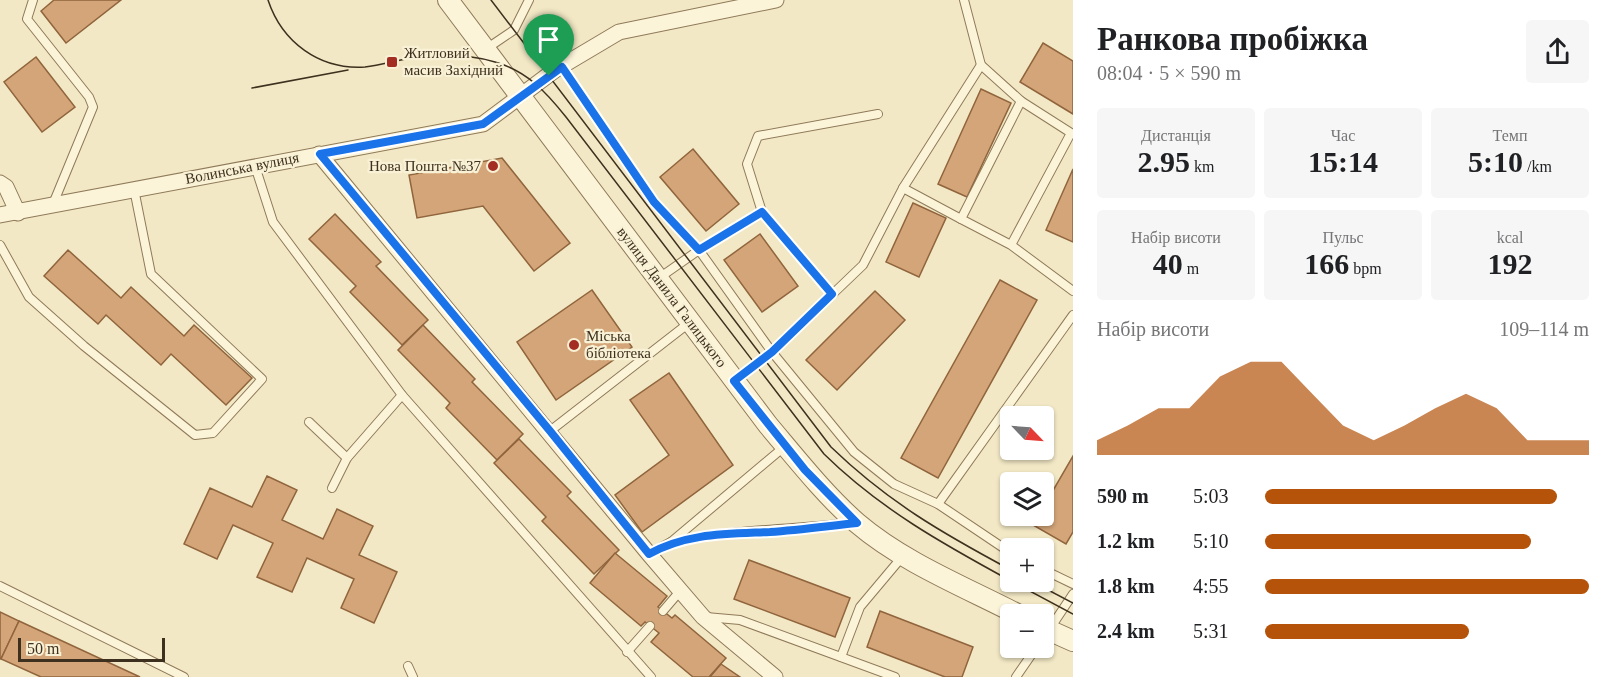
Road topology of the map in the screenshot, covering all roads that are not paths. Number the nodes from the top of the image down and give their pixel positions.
1 (33, 0) edge
2 (448, 0) edge
3 (529, 0) edge
4 (776, 0) edge
5 (964, 0) edge
6 (486, 50) junction
7 (981, 65) junction
8 (562, 67) junction
9 (521, 96) junction
10 (1020, 101) junction
11 (878, 114) dead end
12 (1072, 133) edge
13 (320, 154) junction
14 (255, 166) junction
15 (0, 183) edge
16 (903, 188) junction
17 (134, 189) junction
18 (53, 204) junction
19 (762, 212) junction
20 (18, 213) junction
21 (0, 215) edge
22 (961, 219) junction
23 (0, 245) edge
24 (1011, 245) junction
25 (699, 250) junction
26 (658, 279) junction
27 (1073, 291) edge
28 (832, 294) junction
29 (1073, 315) edge
30 (691, 322) junction
31 (772, 352) junction
32 (734, 381) junction
33 (402, 395) junction
34 (309, 422) dead end
35 (550, 431) junction
36 (785, 446) junction
37 (347, 458) junction
38 (332, 488) dead end
39 (938, 504) junction
40 (857, 523) junction
41 (671, 542) junction
42 (1000, 546) edge
43 (649, 554) junction
44 (903, 556) junction
45 (1054, 575) edge
46 (1073, 584) edge
47 (0, 586) edge
48 (681, 590) junction
49 (1073, 594) edge
50 (1000, 605) edge
51 (663, 611) dead end
52 (704, 616) junction
53 (1054, 620) edge
54 (650, 626) dead end
55 (1054, 634) edge
56 (1073, 641) edge
57 (627, 652) junction
58 (841, 657) junction
59 (1029, 658) edge
60 (408, 666) dead end
61 (184, 677) edge
62 (413, 677) edge
63 (651, 677) edge
64 (775, 677) edge
65 (895, 677) edge
66 (1016, 677) edge

1 - 18 lane
2 - 6 street, вулиця Данила Галицького
3 - 6 lane
4 - 8 street, Волинська вулиця
5 - 7 lane
6 - 9 street, вулиця Данила Галицького
7 - 10 lane
7 - 16 lane
8 - 9 street, Волинська вулиця
8 - 25 lane
9 - 13 street, Волинська вулиця
9 - 26 street, вулиця Данила Галицького
10 - 12 lane
10 - 22 lane
11 - 19 lane
12 - 24 lane
13 - 14 street, Волинська вулиця
13 - 35 street
14 - 17 street, Волинська вулиця
14 - 33 lane
15 - 20 street
16 - 22 lane
16 - 28 lane
17 - 18 street, Волинська вулиця
17 - 23 lane
18 - 20 street, Волинська вулиця
19 - 25 lane
19 - 28 lane
20 - 21 street, Волинська вулиця
22 - 24 lane
24 - 27 lane
25 - 26 lane
25 - 31 lane
26 - 30 street, вулиця Данила Галицького
28 - 31 lane
29 - 39 lane
30 - 32 street, вулиця Данила Галицького
30 - 35 lane
31 - 32 lane
31 - 39 lane
32 - 36 street, вулиця Данила Галицького
33 - 37 lane
33 - 57 lane
34 - 37 lane
35 - 43 street
36 - 40 street, вулиця Данила Галицького
36 - 41 lane
37 - 38 lane
39 - 42 lane
40 - 41 lane
40 - 44 street, вулиця Данила Галицького
41 - 43 lane
43 - 48 street
44 - 50 street, вулиця Данила Галицького
44 - 58 lane
45 - 46 lane
47 - 61 lane
48 - 51 lane
48 - 52 street
49 - 53 lane
52 - 58 lane
52 - 64 street
54 - 57 lane
55 - 56 street
57 - 63 lane
58 - 65 lane
59 - 66 lane
60 - 62 lane

